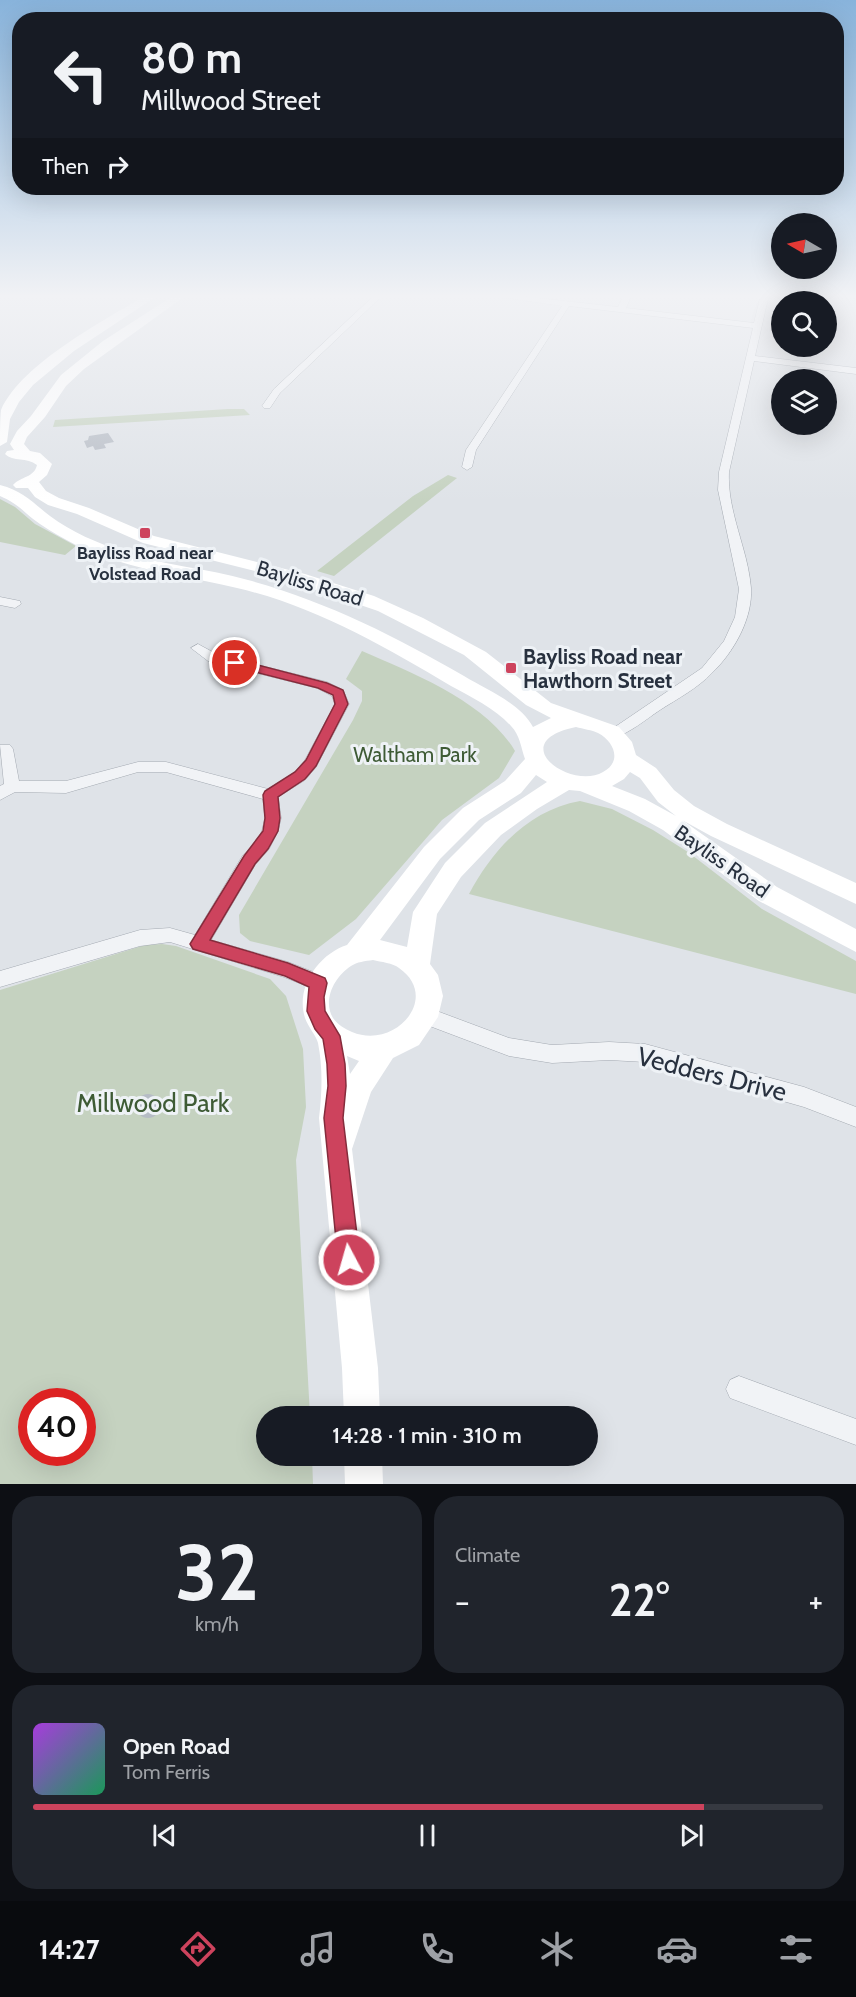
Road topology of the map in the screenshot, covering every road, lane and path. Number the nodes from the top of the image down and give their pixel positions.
1 (51, 363) edge
2 (83, 363) edge
3 (306, 363) edge
4 (528, 363) edge
5 (750, 363) edge
6 (793, 363) edge
7 (856, 371) edge
8 (267, 406) dead end
9 (0, 442) edge
10 (25, 454) junction
11 (0, 456) edge
12 (467, 467) dead end
13 (31, 481) junction
14 (0, 489) edge
15 (0, 601) edge
16 (15, 604) dead end
17 (198, 648) dead end
18 (576, 720) junction
19 (613, 733) junction
20 (5, 749) dead end
21 (534, 752) junction
22 (626, 759) junction
23 (576, 784) junction
24 (6, 790) edge
25 (270, 795) junction
26 (856, 894) edge
27 (856, 941) edge
28 (199, 944) junction
29 (357, 951) junction
30 (417, 965) junction
31 (0, 979) edge
32 (319, 983) junction
33 (426, 1016) junction
34 (331, 1036) junction
35 (384, 1048) junction
36 (856, 1117) edge
37 (338, 1152) junction
38 (739, 1389) dead end
39 (362, 1406) edge
40 (856, 1432) edge
41 (363, 1466) edge
42 (364, 1484) edge

1 - 9 street
2 - 10 street
3 - 8 street
4 - 12 street
5 - 19 street
6 - 7 street
10 - 11 street
10 - 13 street
13 - 14 street, Bayliss Road
13 - 18 street, Bayliss Road
14 - 21 street, Bayliss Road
15 - 16 street
17 - 25 street
18 - 19 street, Bayliss Road
18 - 21 street, Bayliss Road
19 - 22 street, Bayliss Road
20 - 24 street
21 - 23 street, Bayliss Road
21 - 29 street
22 - 23 street
22 - 26 street, Bayliss Road
23 - 27 street, Bayliss Road
23 - 30 street
24 - 25 street
25 - 28 street
28 - 31 street
28 - 32 street
29 - 30 street
29 - 32 street
30 - 33 street
32 - 34 street
33 - 35 street
33 - 36 street, Vedders Drive
34 - 35 street
34 - 37 street
35 - 37 street
37 - 39 street
38 - 40 street
41 - 42 street

